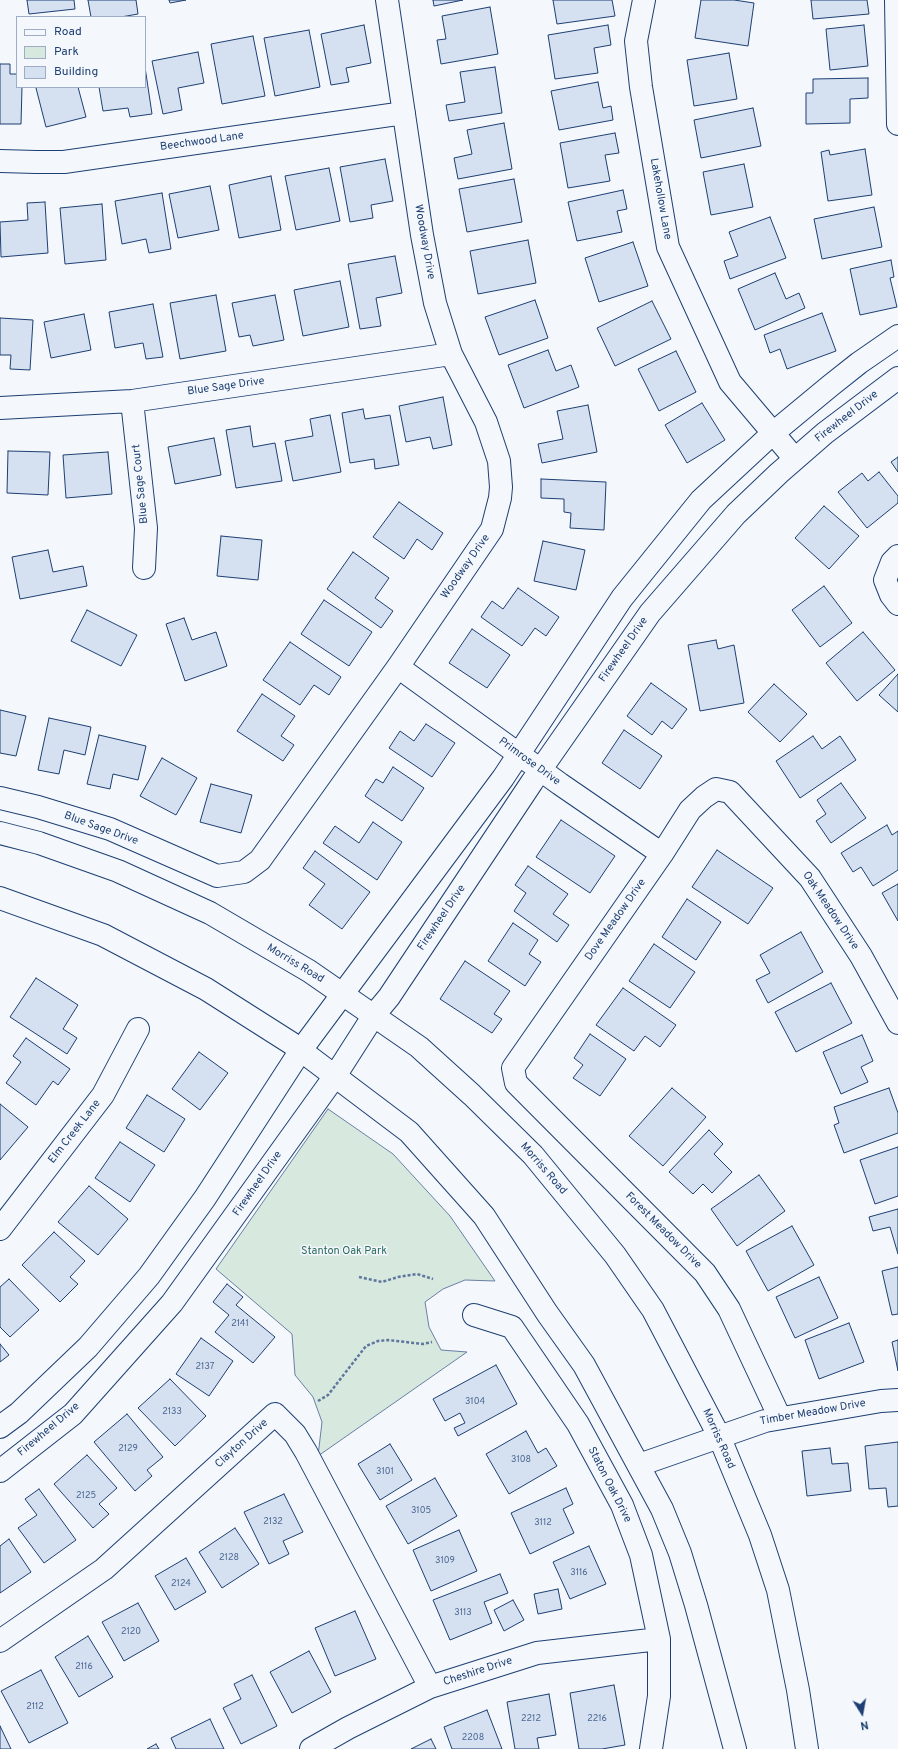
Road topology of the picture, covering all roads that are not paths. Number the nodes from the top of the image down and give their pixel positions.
1 (387, 0) edge
2 (644, 0) edge
3 (896, 0) edge
4 (404, 113) junction
5 (898, 124) edge
6 (0, 161) edge
7 (898, 336) edge
8 (451, 354) junction
9 (898, 378) edge
10 (132, 401) junction
11 (0, 408) edge
12 (772, 434) junction
13 (795, 459) junction
14 (898, 556) edge
15 (144, 568) dead end
16 (898, 604) edge
17 (398, 667) junction
18 (519, 754) junction
19 (540, 770) junction
20 (730, 792) joint
21 (0, 798) edge
22 (0, 833) edge
23 (662, 854) junction
24 (200, 868) joint
25 (0, 898) edge
26 (342, 994) junction
27 (374, 1015) junction
28 (898, 1023) edge
29 (138, 1029) dead end
30 (301, 1050) junction
31 (513, 1068) joint
32 (335, 1076) junction
33 (0, 1229) edge
34 (474, 1315) dead end
35 (898, 1400) edge
36 (780, 1418) junction
37 (0, 1427) edge
38 (719, 1436) junction
39 (639, 1465) junction
40 (0, 1470) edge
41 (659, 1639) junction
42 (0, 1641) edge
43 (430, 1687) junction
44 (311, 1749) edge
45 (650, 1749) edge
46 (735, 1749) edge
47 (807, 1749) edge

1 - 4 street, Woodway Drive
2 - 12 street, Lakehollow Lane
3 - 5 street
4 - 6 street, Beechwood Lane
4 - 8 street, Woodway Drive
7 - 12 street
8 - 10 street, Blue Sage Drive
8 - 17 street, Woodway Drive
9 - 13 street, Firewheel Drive
10 - 11 street, Blue Sage Drive
10 - 15 street, Blue Sage Court
12 - 13 street, Lakehollow Lane
12 - 18 street
13 - 19 street, Firewheel Drive
14 - 16 street
17 - 18 street, Primrose Drive
17 - 24 street, Woodway Drive
18 - 19 street, Primrose Drive
18 - 26 street
19 - 23 street, Primrose Drive
19 - 27 street, Firewheel Drive
20 - 23 street, Dove Meadow Drive
20 - 28 street, Oak Meadow Drive
21 - 24 street, Blue Sage Drive
22 - 26 street, Morriss Road
23 - 31 street, Dove Meadow Drive
25 - 30 street
26 - 27 street, Morriss Road
26 - 30 street
27 - 32 street, Firewheel Drive
27 - 38 street, Morriss Road
29 - 33 street, Elm Creek Lane
30 - 32 street
30 - 37 street
31 - 36 street, Forest Meadow Drive
32 - 39 street
32 - 40 street, Firewheel Drive
34 - 41 street, Staton Oak Drive
35 - 36 street, Timber Meadow Drive
36 - 38 street, Timber Meadow Drive
38 - 39 street, Timber Meadow Drive
38 - 47 street, Morriss Road
39 - 46 street
41 - 43 street, Cheshire Drive
41 - 45 street, Staton Oak Drive
42 - 43 street, Clayton Drive
43 - 44 street, Cheshire Drive

